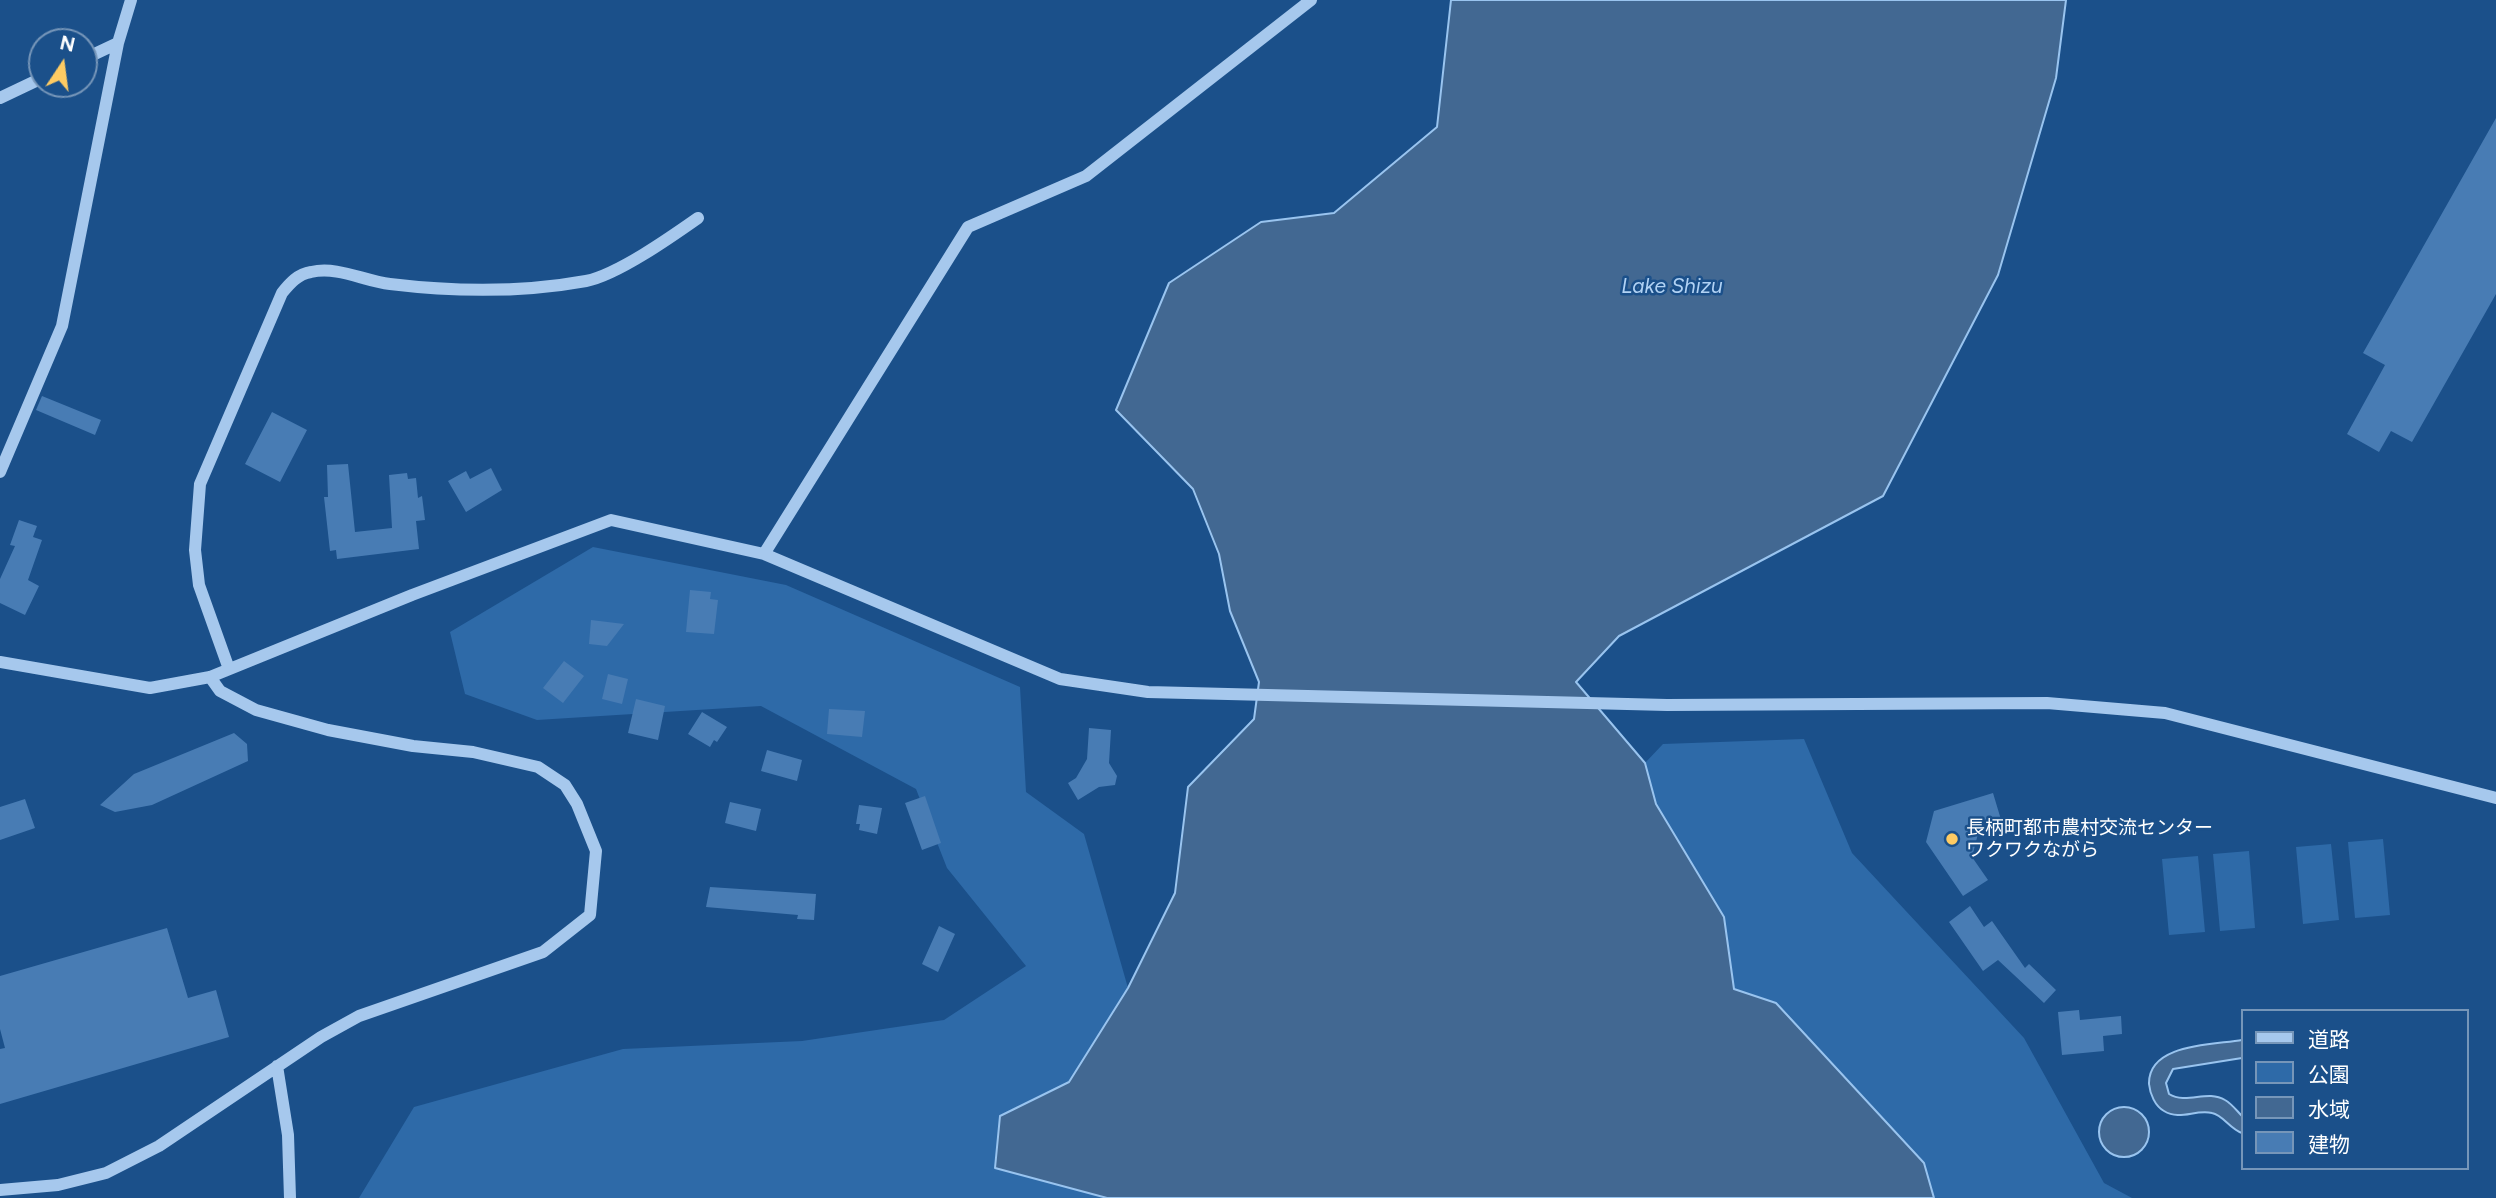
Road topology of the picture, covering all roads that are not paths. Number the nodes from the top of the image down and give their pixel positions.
1 (131, 0) edge
2 (1311, 0) edge
3 (118, 43) junction
4 (98, 52) edge
5 (28, 85) edge
6 (0, 98) edge
7 (698, 218) dead end
8 (0, 472) edge
9 (764, 554) junction
10 (0, 662) edge
11 (229, 669) junction
12 (210, 677) junction
13 (2496, 798) edge
14 (277, 1066) junction
15 (0, 1190) edge
16 (290, 1198) edge

1 - 3 street
2 - 9 street
3 - 4 street
3 - 8 street
5 - 6 street
7 - 11 street
9 - 11 street
9 - 13 street
10 - 12 street
11 - 12 street
12 - 14 street
14 - 15 street
14 - 16 street

